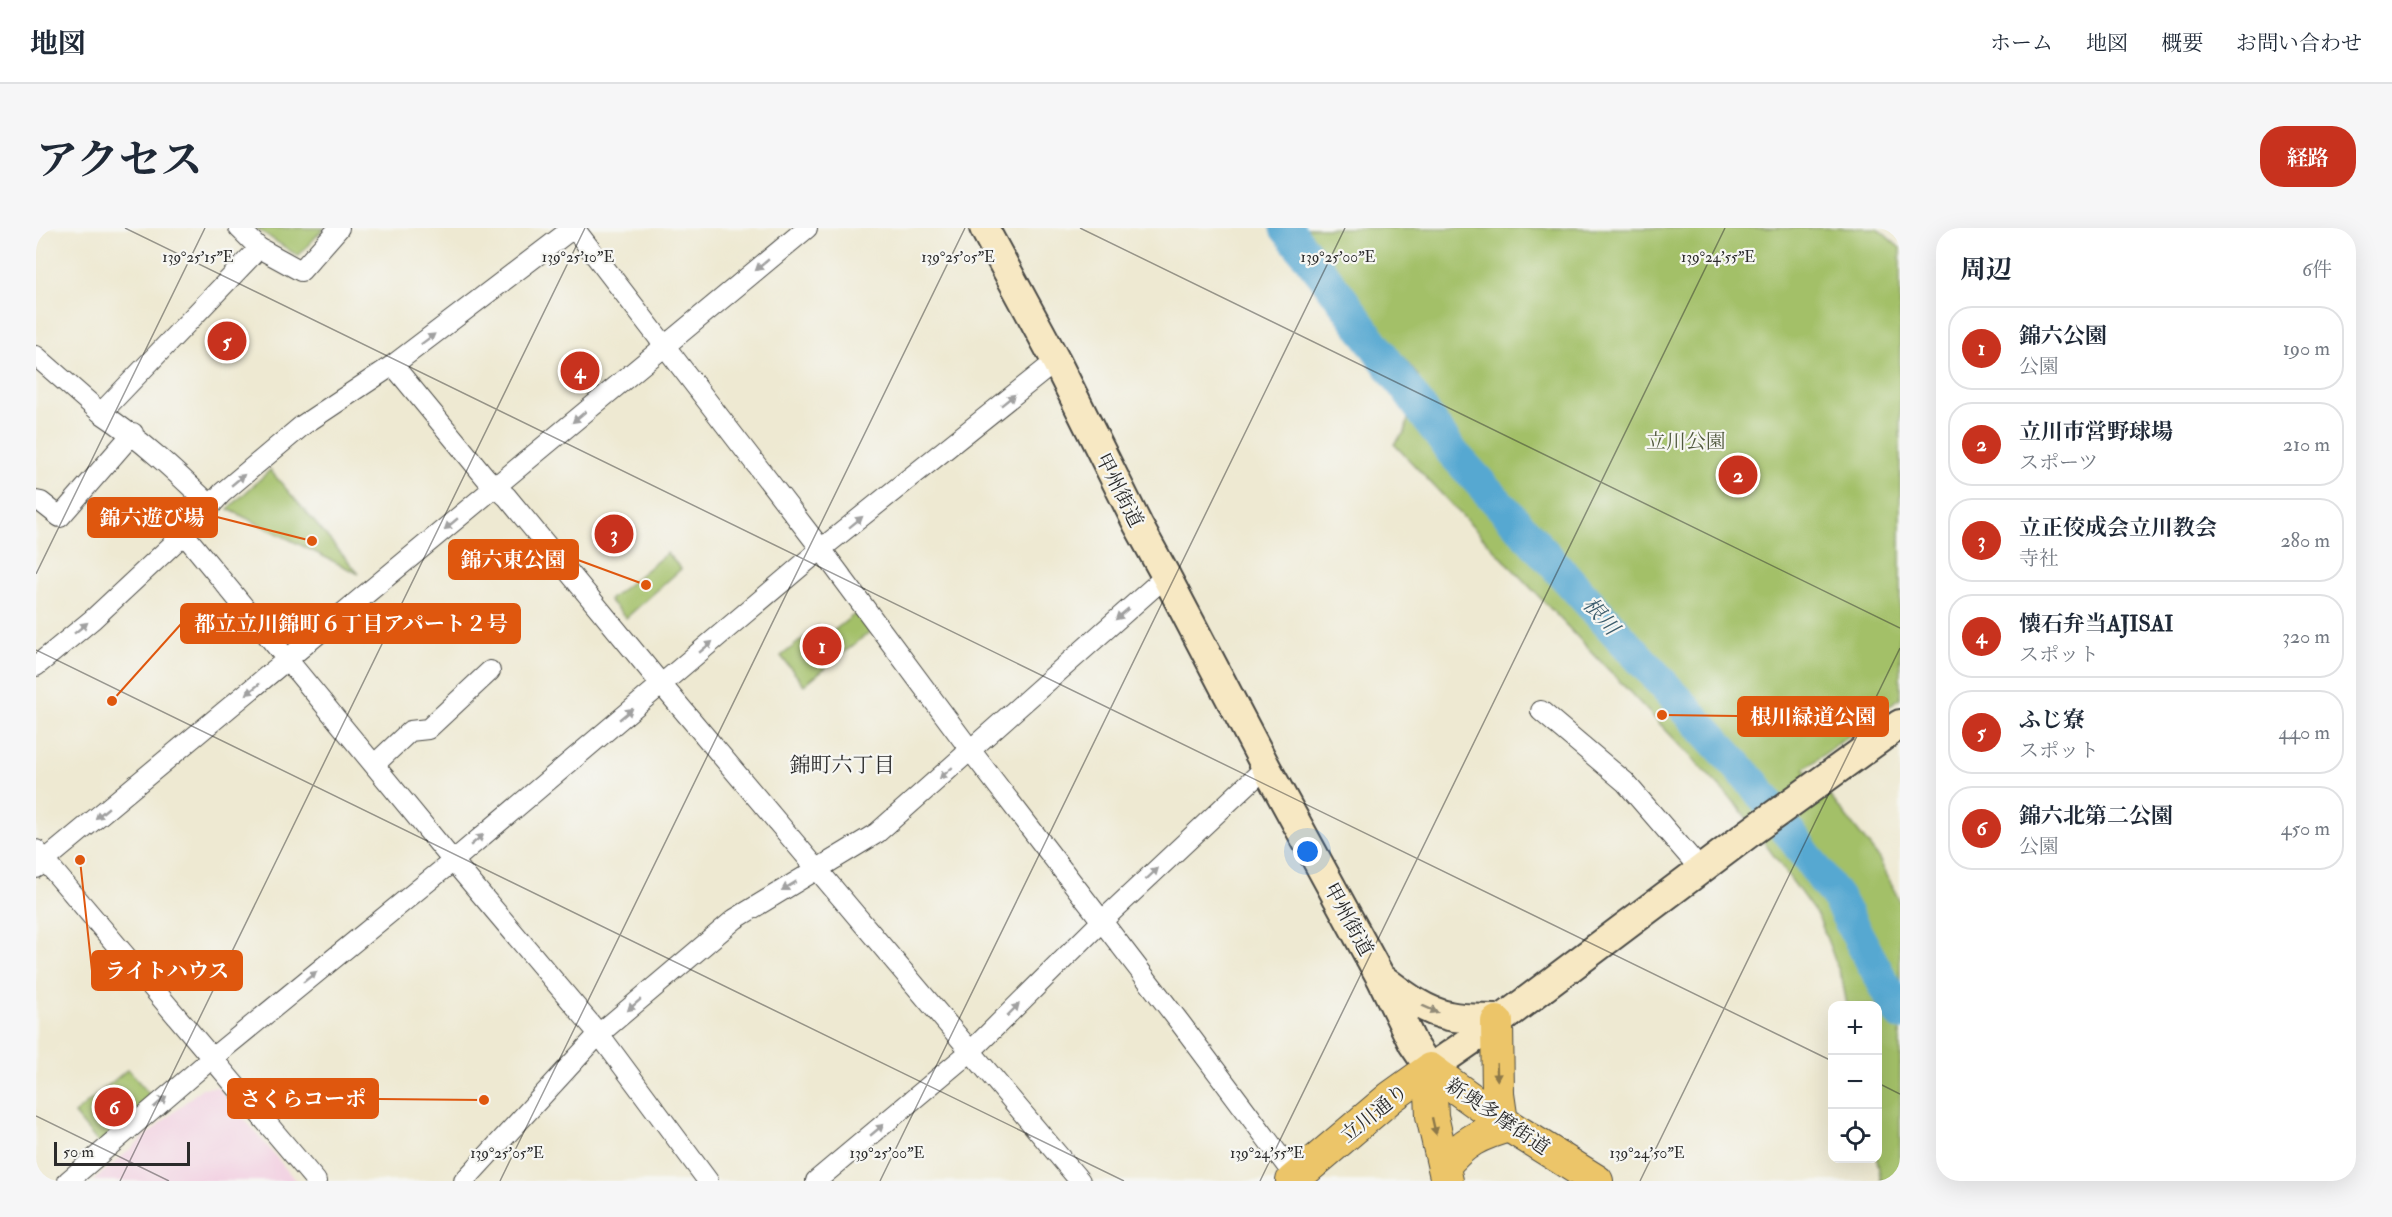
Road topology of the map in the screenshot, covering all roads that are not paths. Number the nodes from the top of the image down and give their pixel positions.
1 (239, 228) edge
2 (339, 228) edge
3 (574, 228) edge
4 (807, 228) edge
5 (984, 228) edge
6 (259, 248) junction
7 (664, 346) junction
8 (36, 356) edge
9 (1056, 361) junction
10 (393, 365) junction
11 (101, 413) junction
12 (133, 433) junction
13 (496, 487) junction
14 (36, 501) edge
15 (211, 506) junction
16 (184, 534) junction
17 (822, 549) junction
18 (1166, 576) junction
19 (287, 661) junction
20 (36, 666) edge
21 (490, 671) dead end
22 (661, 684) junction
23 (1541, 711) dead end
24 (1900, 724) edge
25 (971, 752) junction
26 (374, 765) junction
27 (1266, 767) junction
28 (39, 860) edge
29 (453, 861) junction
30 (816, 870) junction
31 (1701, 870) junction
32 (1102, 921) junction
33 (1381, 978) junction
34 (1500, 1020) junction
35 (599, 1034) junction
36 (971, 1051) junction
37 (211, 1059) junction
38 (1430, 1069) junction
39 (1505, 1124) junction
40 (1446, 1173) edge
41 (1294, 1179) edge
42 (68, 1181) edge
43 (316, 1181) edge
44 (464, 1181) edge
45 (708, 1181) edge
46 (816, 1181) edge
47 (1080, 1181) edge
48 (1597, 1181) edge

1 - 6 street
2 - 6 street
3 - 7 street
10 -> 3 street
4 -> 7 street
5 - 9 main road, 甲州街道
6 - 11 street
7 -> 13 street
7 - 17 street
8 - 11 street
17 -> 9 street
9 - 18 main road, 甲州街道
10 - 13 street
15 -> 10 street
11 - 12 street
12 - 14 street
12 - 15 street
13 -> 19 street
13 - 22 street
15 - 16 street
16 - 19 street
20 -> 16 street
22 -> 17 street
17 - 25 street
18 -> 25 street
18 - 27 main road, 甲州街道
19 - 26 street
19 -> 28 street
21 - 26 street
29 -> 22 street
22 - 30 street
23 - 31 street
24 - 31 main road
25 -> 30 street
25 - 32 street
26 - 29 street
32 -> 27 street
27 - 33 main road, 甲州街道
28 - 37 street
29 - 35 street
37 -> 29 street
30 -> 35 street
30 - 36 street
31 - 34 main road
36 -> 32 street
32 - 41 street
33 -> 34 main road
33 - 38 main road, 甲州街道
34 - 38 main road
34 -> 39 main road
35 - 44 street
35 - 45 street
46 -> 36 street
36 - 47 street
42 -> 37 street
37 - 43 street
38 - 39 main road, 新奥多摩街道
38 -> 40 main road
38 - 41 main road, 立川通り
39 - 40 main road
39 - 48 main road, 新奥多摩街道

